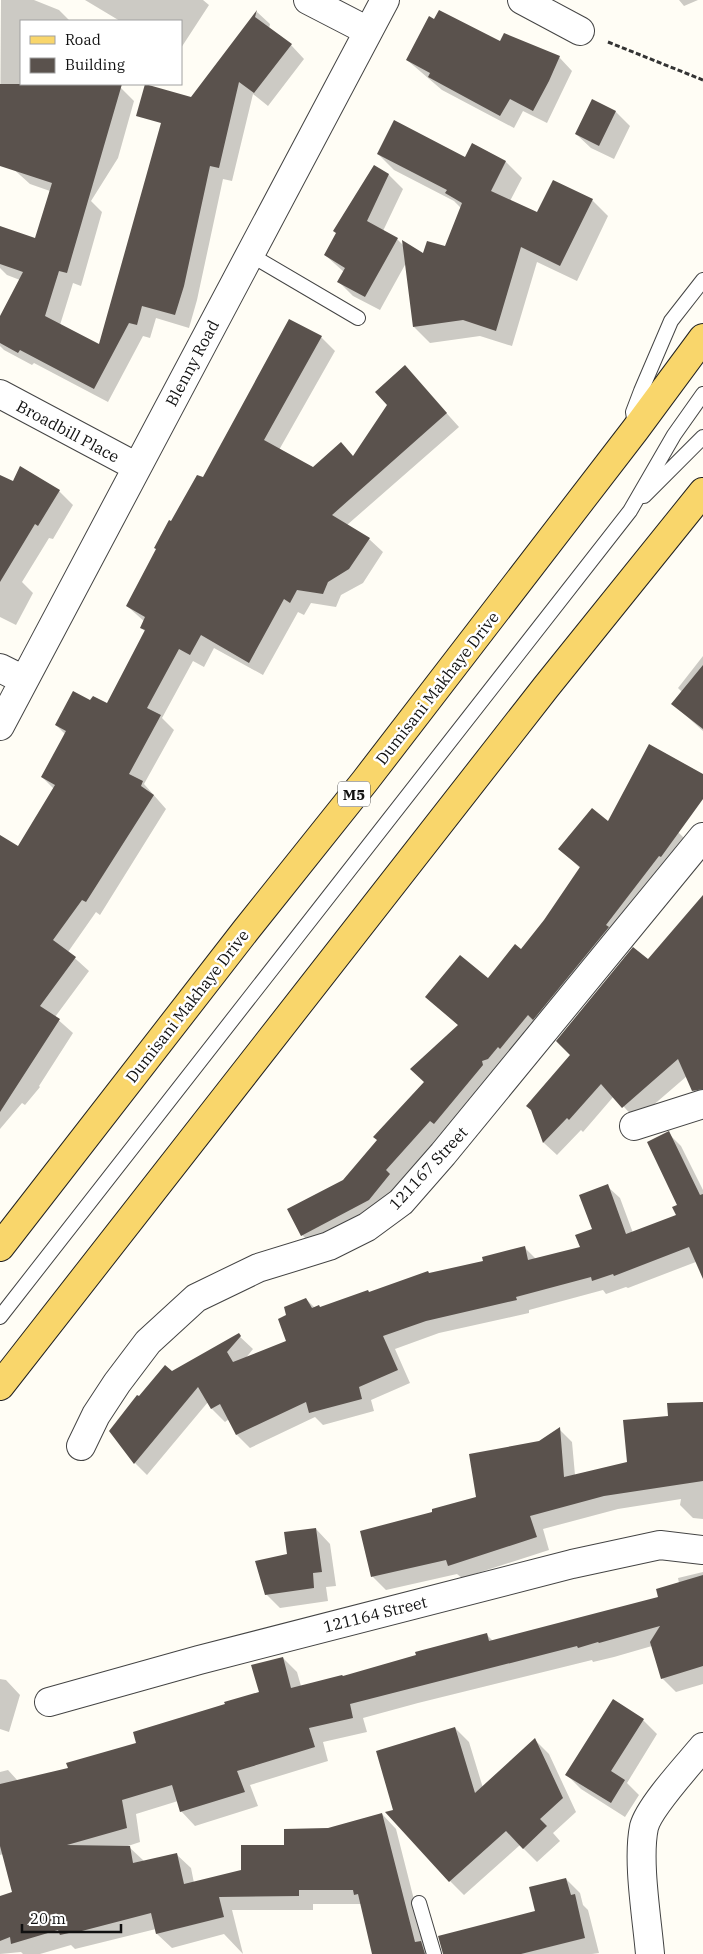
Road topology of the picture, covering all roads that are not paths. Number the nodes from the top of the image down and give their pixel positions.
1 (308, 0) edge
2 (385, 0) edge
3 (522, 0) edge
4 (580, 30) road end
5 (368, 31) junction
6 (249, 254) junction
7 (703, 280) edge
8 (358, 318) dead end
9 (703, 338) edge
10 (0, 394) edge
11 (703, 394) edge
12 (635, 430) junction
13 (703, 436) edge
14 (137, 467) junction
15 (700, 498) edge
16 (630, 510) junction
17 (0, 668) edge
18 (24, 680) junction
19 (0, 726) edge
20 (703, 837) edge
21 (703, 1104) edge
22 (634, 1126) dead end
23 (0, 1247) edge
24 (0, 1317) edge
25 (0, 1386) edge
26 (80, 1446) dead end
27 (703, 1550) edge
28 (50, 1702) dead end
29 (703, 1746) edge
30 (419, 1903) dead end
31 (434, 1954) edge
32 (650, 1954) edge

1 - 5 street
2 - 5 street, Blenny Road
3 - 4 street
5 - 6 street, Blenny Road
6 - 8 lane
6 - 14 street, Blenny Road
7 - 12 lane
9 - 12 main road, Dumisani Makhaye Drive / M5
10 - 14 street, Broadbill Place
11 - 16 lane
12 - 23 main road, Dumisani Makhaye Drive / M5
13 - 16 lane
14 - 18 street, Blenny Road
15 - 25 main road
16 - 24 lane
17 - 18 street
18 - 19 street, Blenny Road
20 - 26 street, 121167 Street
21 - 22 street
27 - 28 street, 121164 Street
29 - 32 street
30 - 31 lane

